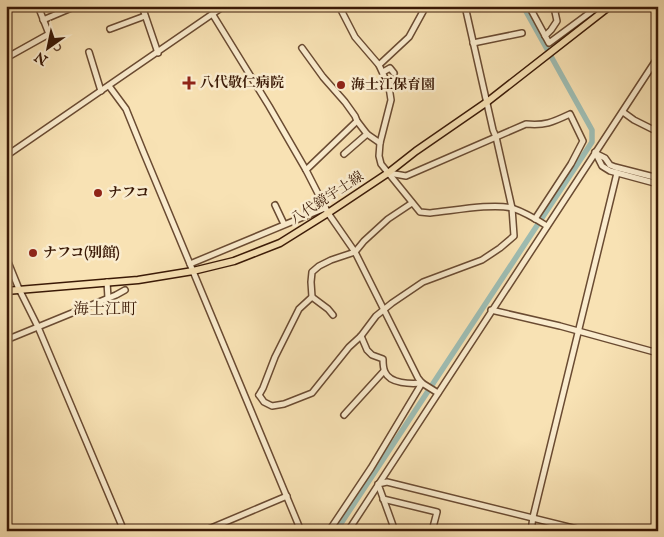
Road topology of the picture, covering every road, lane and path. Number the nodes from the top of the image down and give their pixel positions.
1 (38, 6) edge
2 (76, 6) edge
3 (142, 6) edge
4 (224, 6) edge
5 (339, 6) edge
6 (426, 6) edge
7 (465, 6) edge
8 (529, 6) edge
9 (559, 6) edge
10 (599, 6) edge
11 (610, 6) edge
12 (213, 15) junction
13 (145, 16) junction
14 (43, 20) junction
15 (110, 29) dead end
16 (522, 33) dead end
17 (49, 34) junction
18 (545, 36) junction
19 (473, 43) junction
20 (57, 48) dead end
21 (302, 48) dead end
22 (89, 52) dead end
23 (158, 52) junction
24 (658, 57) edge
25 (6, 58) edge
26 (379, 65) junction
27 (383, 72) junction
28 (394, 73) dead end
29 (109, 86) junction
30 (101, 91) junction
31 (486, 102) junction
32 (623, 112) junction
33 (357, 120) junction
34 (658, 132) edge
35 (367, 134) junction
36 (496, 137) junction
37 (380, 143) junction
38 (595, 152) junction
39 (344, 154) dead end
40 (6, 156) edge
41 (306, 170) junction
42 (388, 173) junction
43 (617, 173) junction
44 (657, 181) edge
45 (412, 203) junction
46 (275, 205) dead end
47 (512, 208) junction
48 (327, 211) junction
49 (535, 219) junction
50 (284, 224) junction
51 (546, 226) junction
52 (355, 252) junction
53 (6, 257) edge
54 (190, 264) junction
55 (193, 271) junction
56 (107, 282) junction
57 (19, 289) junction
58 (6, 290) edge
59 (125, 290) dead end
60 (312, 297) junction
61 (108, 298) junction
62 (384, 310) junction
63 (491, 310) junction
64 (333, 315) dead end
65 (38, 327) junction
66 (579, 332) junction
67 (361, 336) junction
68 (6, 340) edge
69 (658, 353) edge
70 (384, 371) junction
71 (422, 383) junction
72 (438, 393) junction
73 (259, 395) junction
74 (245, 396) junction
75 (344, 415) dead end
76 (378, 484) junction
77 (287, 496) junction
78 (383, 499) junction
79 (533, 517) junction
80 (124, 531) edge
81 (204, 531) edge
82 (301, 531) edge
83 (330, 531) edge
84 (348, 531) edge
85 (395, 531) edge
86 (432, 531) edge
87 (531, 531) edge
88 (585, 531) edge

1 - 14 street
2 - 14 street
3 - 13 street
4 - 12 street
5 - 26 street
6 - 26 street
7 - 19 street
8 - 18 street
9 - 18 street
10 - 18 street
11 - 31 main road, 八代鏡宇土線
12 - 23 street
12 - 41 street
13 - 15 street
13 - 23 street
14 - 17 street
16 - 19 street
17 - 20 street
17 - 25 street
19 - 31 street
21 - 33 street
22 - 30 street
23 - 29 street
24 - 32 street
26 - 27 street
27 - 28 street
27 - 37 street
29 - 30 street
29 - 54 street
30 - 40 street
31 - 36 street
31 - 42 main road, 八代鏡宇土線
32 - 34 street
32 - 38 street
33 - 35 street
33 - 41 street
35 - 37 street
35 - 39 street
36 - 42 street
36 - 47 street
36 - 49 street
37 - 42 street
38 - 43 street
38 - 44 street
38 - 51 street
41 - 48 street
42 - 45 street
42 - 48 main road, 八代鏡宇土線
43 - 44 street
43 - 66 street
45 - 47 street
45 - 52 street
46 - 50 street
47 - 49 street
47 - 62 street
48 - 50 street
48 - 52 street
48 - 55 main road, 八代鏡宇土線
49 - 51 street
50 - 54 street
51 - 63 street
52 - 60 street
52 - 62 street
53 - 57 street
54 - 55 street
55 - 56 main road, 八代鏡宇土線
55 - 74 street
56 - 57 main road, 八代鏡宇土線
56 - 61 street
57 - 58 main road, 八代鏡宇土線
57 - 65 street
59 - 61 street
60 - 64 street
60 - 73 street
61 - 65 street
62 - 67 street
62 - 71 street
63 - 66 street
63 - 72 street
65 - 68 street
65 - 80 street
66 - 69 street
66 - 79 street
67 - 70 street
67 - 73 street
70 - 71 street
70 - 75 street
71 - 72 street
71 - 83 street
72 - 76 street
73 - 74 street
74 - 77 street
76 - 78 street
76 - 79 street
76 - 84 street
77 - 81 street
77 - 82 street
78 - 85 street
78 - 86 street
79 - 87 street
79 - 88 street

